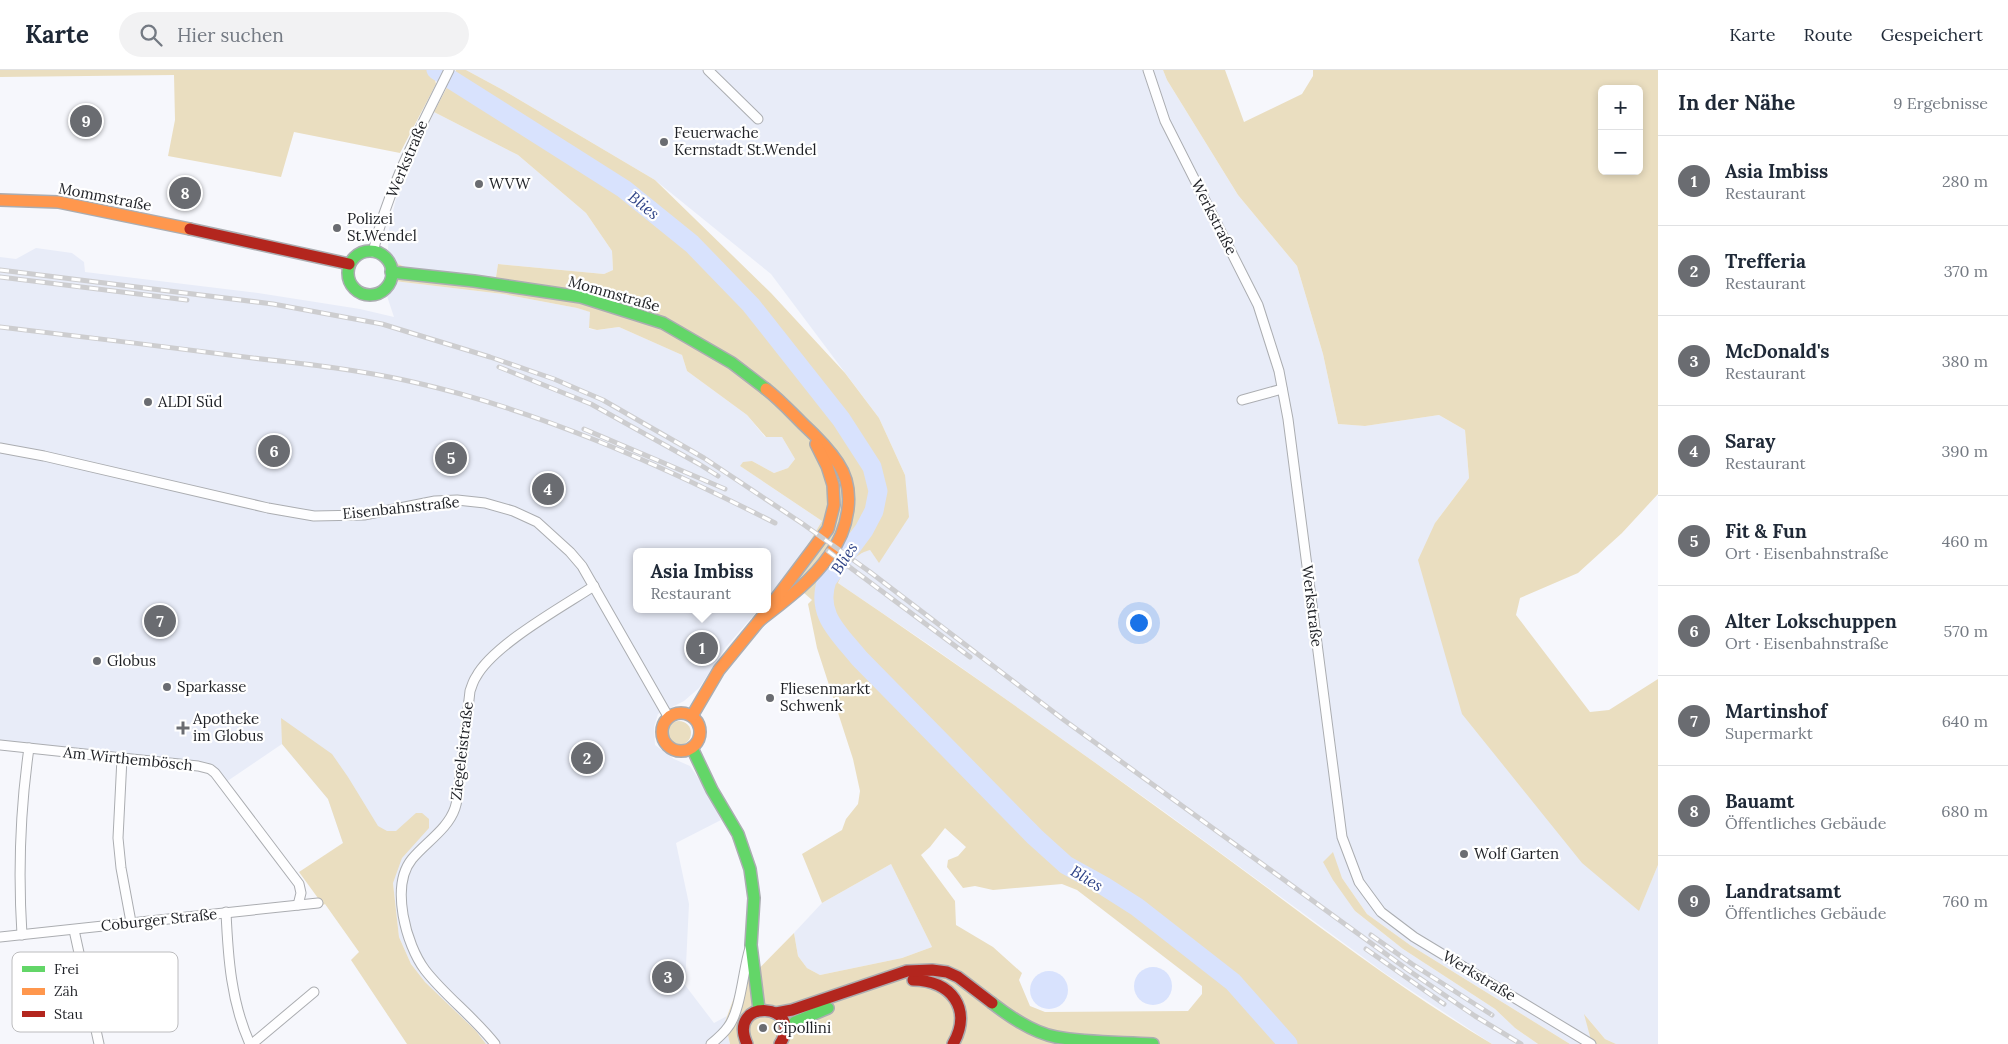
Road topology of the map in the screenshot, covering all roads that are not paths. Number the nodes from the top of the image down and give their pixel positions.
1 (449, 70) edge
2 (708, 70) edge
3 (1148, 70) edge
4 (758, 119) dead end
5 (0, 200) edge
6 (373, 252) junction
7 (349, 264) junction
8 (391, 272) junction
9 (1282, 389) junction
10 (777, 398) junction
11 (1242, 400) dead end
12 (0, 448) edge
13 (594, 586) junction
14 (771, 605) edge
15 (771, 611) edge
16 (765, 613) edge
17 (769, 613) edge
18 (759, 621) junction
19 (692, 716) junction
20 (668, 718) junction
21 (0, 745) edge
22 (29, 748) junction
23 (692, 748) junction
24 (122, 758) junction
25 (318, 903) dead end
26 (298, 905) junction
27 (226, 912) junction
28 (132, 922) junction
29 (74, 930) junction
30 (22, 935) junction
31 (0, 937) edge
32 (751, 945) junction
33 (79, 952) edge
34 (314, 992) dead end
35 (758, 1010) junction
36 (776, 1013) junction
37 (785, 1032) junction
38 (743, 1043) edge
39 (251, 1044) edge
40 (495, 1044) edge
41 (712, 1044) edge
42 (780, 1044) edge
43 (953, 1044) edge
44 (1101, 1044) edge
45 (1144, 1044) edge
46 (1153, 1044) edge
47 (1591, 1044) edge

1 - 6 street, Werkstraße
2 - 4 street
3 - 9 street, Werkstraße
5 - 7 main road, Mommstraße
6 - 7 main road
6 - 8 main road
7 - 8 main road
8 - 10 main road, Mommstraße
9 - 11 street
9 - 47 street, Werkstraße
10 - 14 main road, Mommstraße
10 - 15 main road, Mommstraße
12 - 13 street, Eisenbahnstraße
13 - 20 street, Eisenbahnstraße
13 - 40 street, Ziegeleistraße
16 - 18 main road, Mommstraße
17 - 18 main road, Mommstraße
18 - 19 main road
19 - 20 main road
19 - 23 main road
20 - 23 main road
21 - 22 street, Am Wirthembösch
22 - 24 street, Am Wirthembösch
22 - 30 street
23 - 32 main road
24 - 26 street, Am Wirthembösch
24 - 28 street
25 - 26 street, Coburger Straße
26 - 27 street, Coburger Straße
27 - 28 street, Coburger Straße
27 - 39 street
28 - 29 street, Coburger Straße
29 - 30 street, Coburger Straße
29 - 33 street
30 - 31 street, Coburger Straße
32 - 35 main road
32 - 41 street
34 - 39 street
35 - 36 main road
35 - 38 main road
36 - 37 main road
36 - 45 main road
37 - 42 main road
37 - 43 main road
44 - 45 main road
45 - 46 main road

